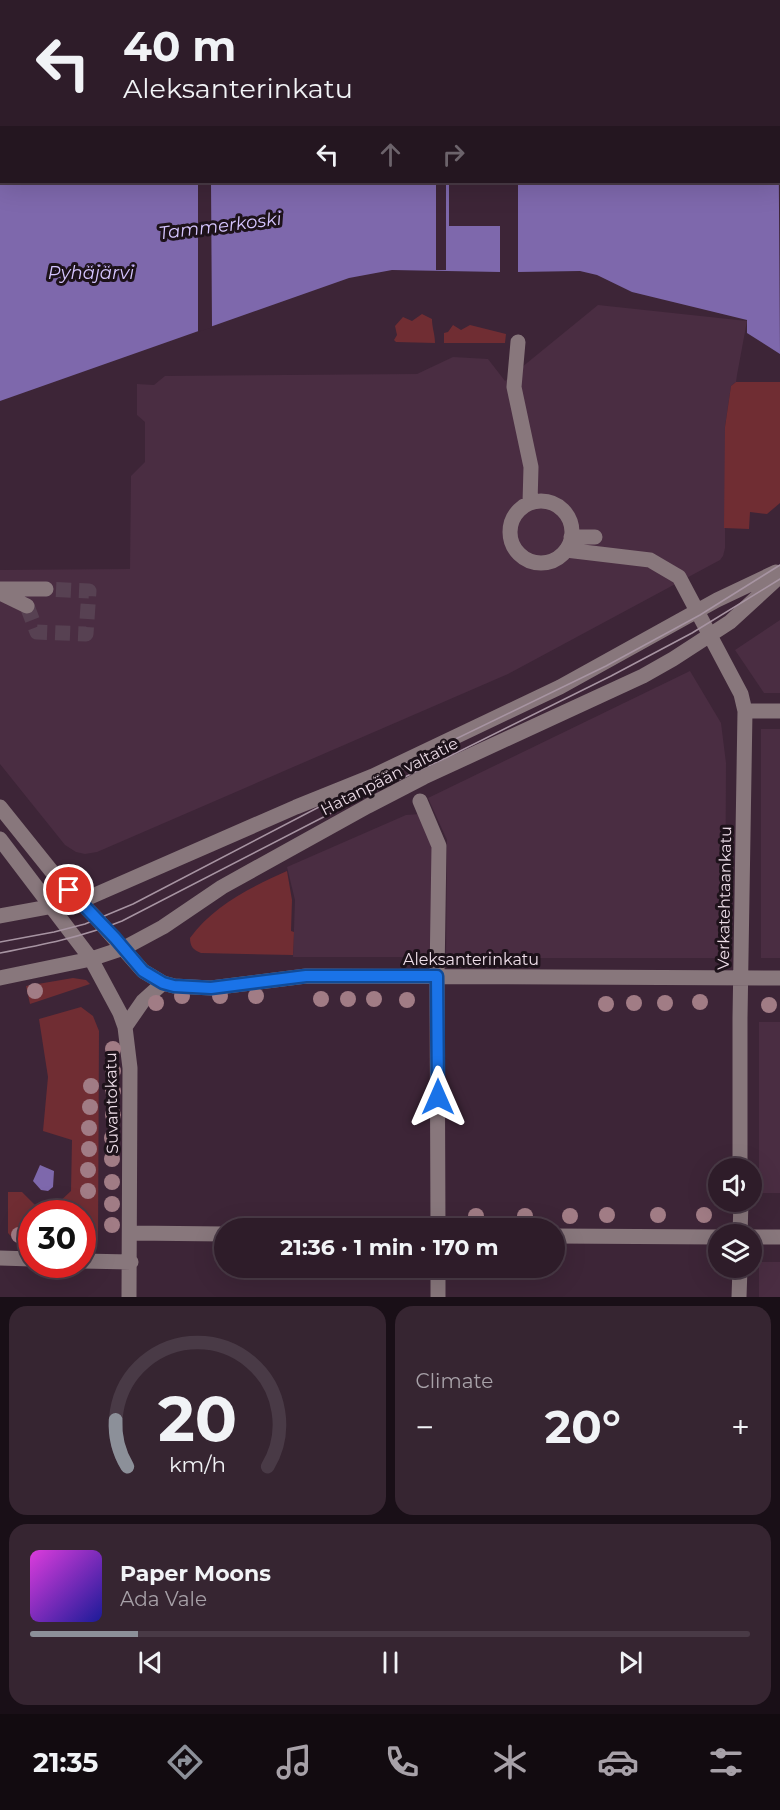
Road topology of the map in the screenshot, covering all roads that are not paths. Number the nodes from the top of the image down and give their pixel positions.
1 (518, 342) dead end
2 (530, 503) junction
3 (595, 537) dead end
4 (569, 543) junction
5 (780, 570) edge
6 (780, 576) edge
7 (46, 589) tunnel mouth
8 (0, 591) edge
9 (27, 606) tunnel mouth
10 (697, 611) junction
11 (710, 635) junction
12 (745, 711) junction
13 (780, 711) edge
14 (420, 801) dead end
15 (0, 807) edge
16 (0, 839) edge
17 (81, 902) junction
18 (51, 907) junction
19 (0, 916) edge
20 (124, 948) junction
21 (90, 959) junction
22 (437, 976) junction
23 (0, 978) edge
24 (741, 978) junction
25 (780, 978) edge
26 (163, 983) junction
27 (125, 1027) junction
28 (740, 1158) edge
29 (438, 1218) edge
30 (131, 1233) junction
31 (214, 1234) edge
32 (565, 1236) edge
33 (708, 1237) edge
34 (762, 1237) edge
35 (780, 1237) edge
36 (0, 1258) edge
37 (18, 1259) edge
38 (96, 1261) edge
39 (130, 1262) junction
40 (438, 1278) edge
41 (740, 1278) edge
42 (129, 1297) edge
43 (438, 1297) edge
44 (739, 1297) edge

1 - 2 street
2 - 4 street
2 - 4 street
3 - 4 street
4 - 10 street, Verkatehtaankatu
5 - 10 street, Hatanpään valtatie
6 - 11 street, Hatanpään valtatie
7 - 8 street
8 - 9 street
10 - 11 street, Verkatehtaankatu
10 - 17 street, Hatanpään valtatie
11 - 12 street, Verkatehtaankatu
11 - 20 street, Hatanpään valtatie
12 - 13 street
12 - 24 street, Verkatehtaankatu
14 - 22 street
15 - 17 street
16 - 18 street, Suvantokatu
17 - 18 street, Hatanpään valtatie
17 - 20 street
18 - 19 street, Hatanpään valtatie
18 - 21 street, Suvantokatu
20 - 21 street, Hatanpään valtatie
20 - 26 street, Aleksanterinkatu
21 - 23 street, Hatanpään valtatie
21 - 27 street, Suvantokatu
22 - 24 street, Aleksanterinkatu
22 - 26 street, Aleksanterinkatu
22 - 29 street
24 - 25 street, Aleksanterinkatu
24 - 28 street, Verkatehtaankatu
26 - 27 street
27 - 30 street, Suvantokatu
30 - 31 street
30 - 39 street, Suvantokatu
32 - 33 street
34 - 35 street
36 - 37 street
38 - 39 street
39 - 42 street, Suvantokatu
40 - 43 street
41 - 44 street

